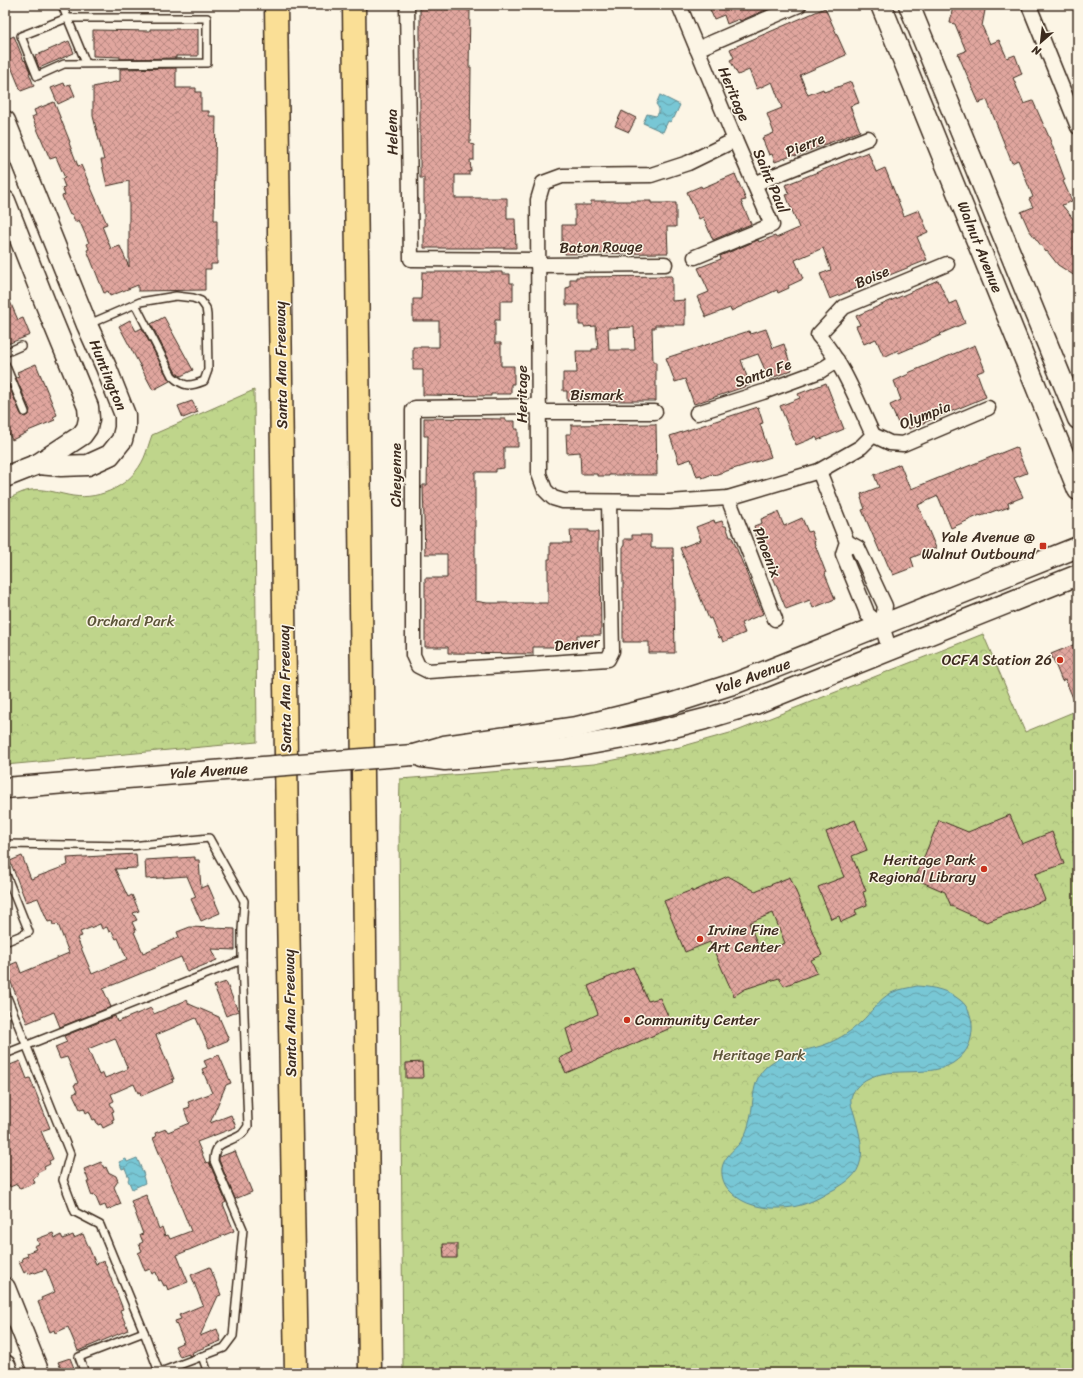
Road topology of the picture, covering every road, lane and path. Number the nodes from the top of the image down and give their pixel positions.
1 (62, 5) edge
2 (276, 5) edge
3 (354, 5) edge
4 (407, 5) edge
5 (679, 5) edge
6 (799, 5) edge
7 (881, 5) edge
8 (909, 5) edge
9 (1030, 8) dead end
10 (67, 18) junction
11 (697, 49) junction
12 (86, 63) junction
13 (5, 121) edge
14 (1078, 127) edge
15 (868, 138) dead end
16 (735, 140) junction
17 (754, 184) junction
18 (5, 201) edge
19 (695, 257) dead end
20 (411, 260) joint
21 (538, 262) junction
22 (666, 264) dead end
23 (948, 264) dead end
24 (135, 304) junction
25 (87, 325) junction
26 (21, 346) dead end
27 (5, 353) edge
28 (837, 360) junction
29 (5, 364) edge
30 (988, 408) dead end
31 (539, 409) junction
32 (25, 412) dead end
33 (655, 412) dead end
34 (697, 413) dead end
35 (1078, 419) edge
36 (873, 435) junction
37 (38, 464) junction
38 (819, 471) junction
39 (5, 477) edge
40 (1078, 490) edge
41 (728, 498) junction
42 (609, 502) junction
43 (1078, 546) edge
44 (1078, 575) edge
45 (775, 619) dead end
46 (882, 626) junction
47 (890, 651) junction
48 (418, 666) joint
49 (413, 755) junction
50 (5, 788) edge
51 (5, 844) edge
52 (5, 872) edge
53 (5, 942) edge
54 (242, 960) junction
55 (5, 992) edge
56 (7, 1005) edge
57 (27, 1046) junction
58 (5, 1054) edge
59 (5, 1288) edge
60 (144, 1332) junction
61 (202, 1356) junction
62 (5, 1366) edge
63 (8, 1373) edge
64 (39, 1373) edge
65 (86, 1373) edge
66 (158, 1373) edge
67 (208, 1373) edge
68 (296, 1373) edge
69 (370, 1373) edge

1 - 10 lane
2 - 68 highway, Santa Ana Freeway
3 - 69 highway
4 - 20 street, Helena
5 - 11 street, Heritage
6 - 11 street
7 - 40 main road, Walnut Avenue
8 - 35 main road, Walnut Avenue
9 - 14 street
10 - 12 lane
10 - 12 lane
10 - 12 lane
11 - 16 street, Heritage
13 - 25 main road, Huntington
15 - 17 street, Pierre
16 - 17 street, Saint Paul
16 - 21 street, Heritage
17 - 19 street, Saint Paul
18 - 37 main road, Huntington
20 - 21 street, Baton Rouge
21 - 22 street, Baton Rouge
21 - 31 street, Heritage
23 - 28 street, Boise
24 - 24 lane
24 - 25 lane
25 - 37 main road, Huntington
26 - 27 lane
28 - 34 street, Santa Fe
28 - 36 street
29 - 32 lane
30 - 36 street, Olympia
31 - 33 street, Bismark
31 - 42 street, Heritage
31 - 48 street, Cheyenne
36 - 38 street, Heritage
37 - 39 main road
38 - 41 street, Heritage
38 - 46 street
41 - 42 street, Heritage
41 - 45 street, Phoenix
42 - 48 street, Denver
43 - 46 main road, Yale Avenue
44 - 47 main road, Yale Avenue
46 - 47 street
46 - 49 main road, Yale Avenue
47 - 49 main road, Yale Avenue
49 - 50 main road, Yale Avenue, bridge
51 - 54 lane
52 - 53 lane
54 - 57 lane
54 - 61 lane
55 - 56 lane
56 - 57 lane
57 - 58 lane
57 - 60 lane
59 - 64 main road
60 - 65 lane
60 - 66 lane
61 - 66 lane
61 - 67 lane
62 - 63 main road

